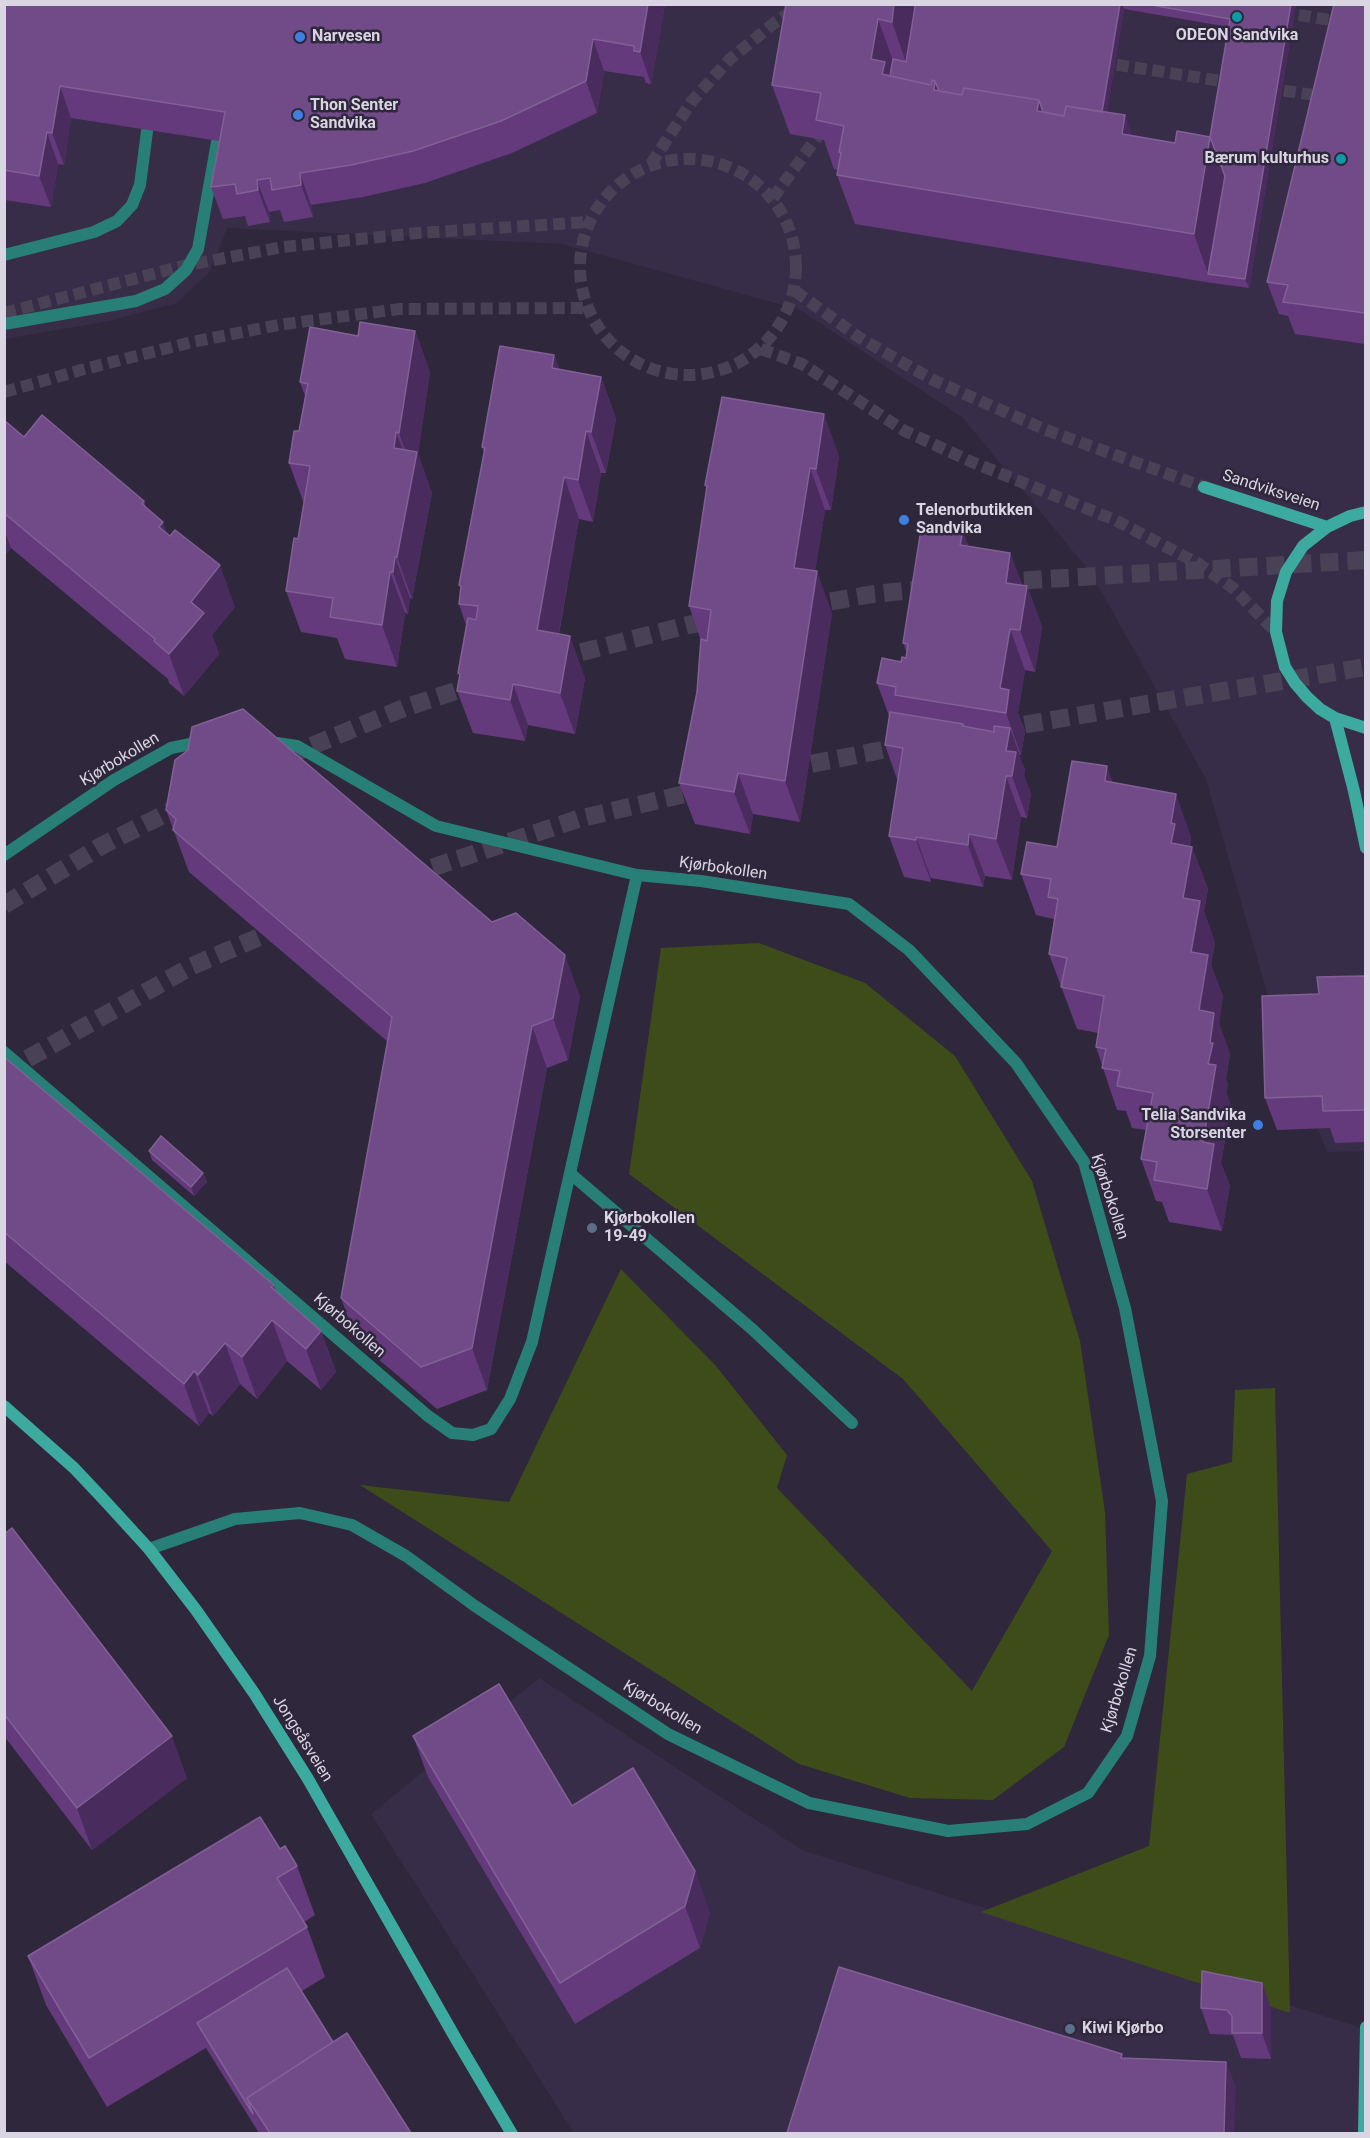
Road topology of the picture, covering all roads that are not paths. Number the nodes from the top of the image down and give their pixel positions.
1 (150, 107) edge
2 (222, 114) edge
3 (4, 255) edge
4 (4, 324) edge
5 (1204, 487) tunnel mouth
6 (1365, 512) edge
7 (1327, 527) junction
8 (1335, 718) junction
9 (1365, 728) edge
10 (222, 738) edge
11 (254, 740) edge
12 (1365, 848) edge
13 (4, 855) edge
14 (637, 875) junction
15 (4, 1052) edge
16 (571, 1174) junction
17 (4, 1406) edge
18 (852, 1423) dead end
19 (149, 1549) junction
20 (1365, 2027) edge
21 (512, 2133) edge
22 (1364, 2133) edge

1 - 3 street
2 - 4 street
5 - 7 street, Sandviksveien
6 - 7 street
7 - 8 street
8 - 9 street
8 - 12 street
10 - 13 street, Kjørbokollen
11 - 14 street, Kjørbokollen
14 - 16 street, Kjørbokollen
14 - 19 street, Kjørbokollen
15 - 16 street, Kjørbokollen
16 - 18 street
17 - 19 street, Jongsåsveien
19 - 21 street, Jongsåsveien
20 - 22 street

